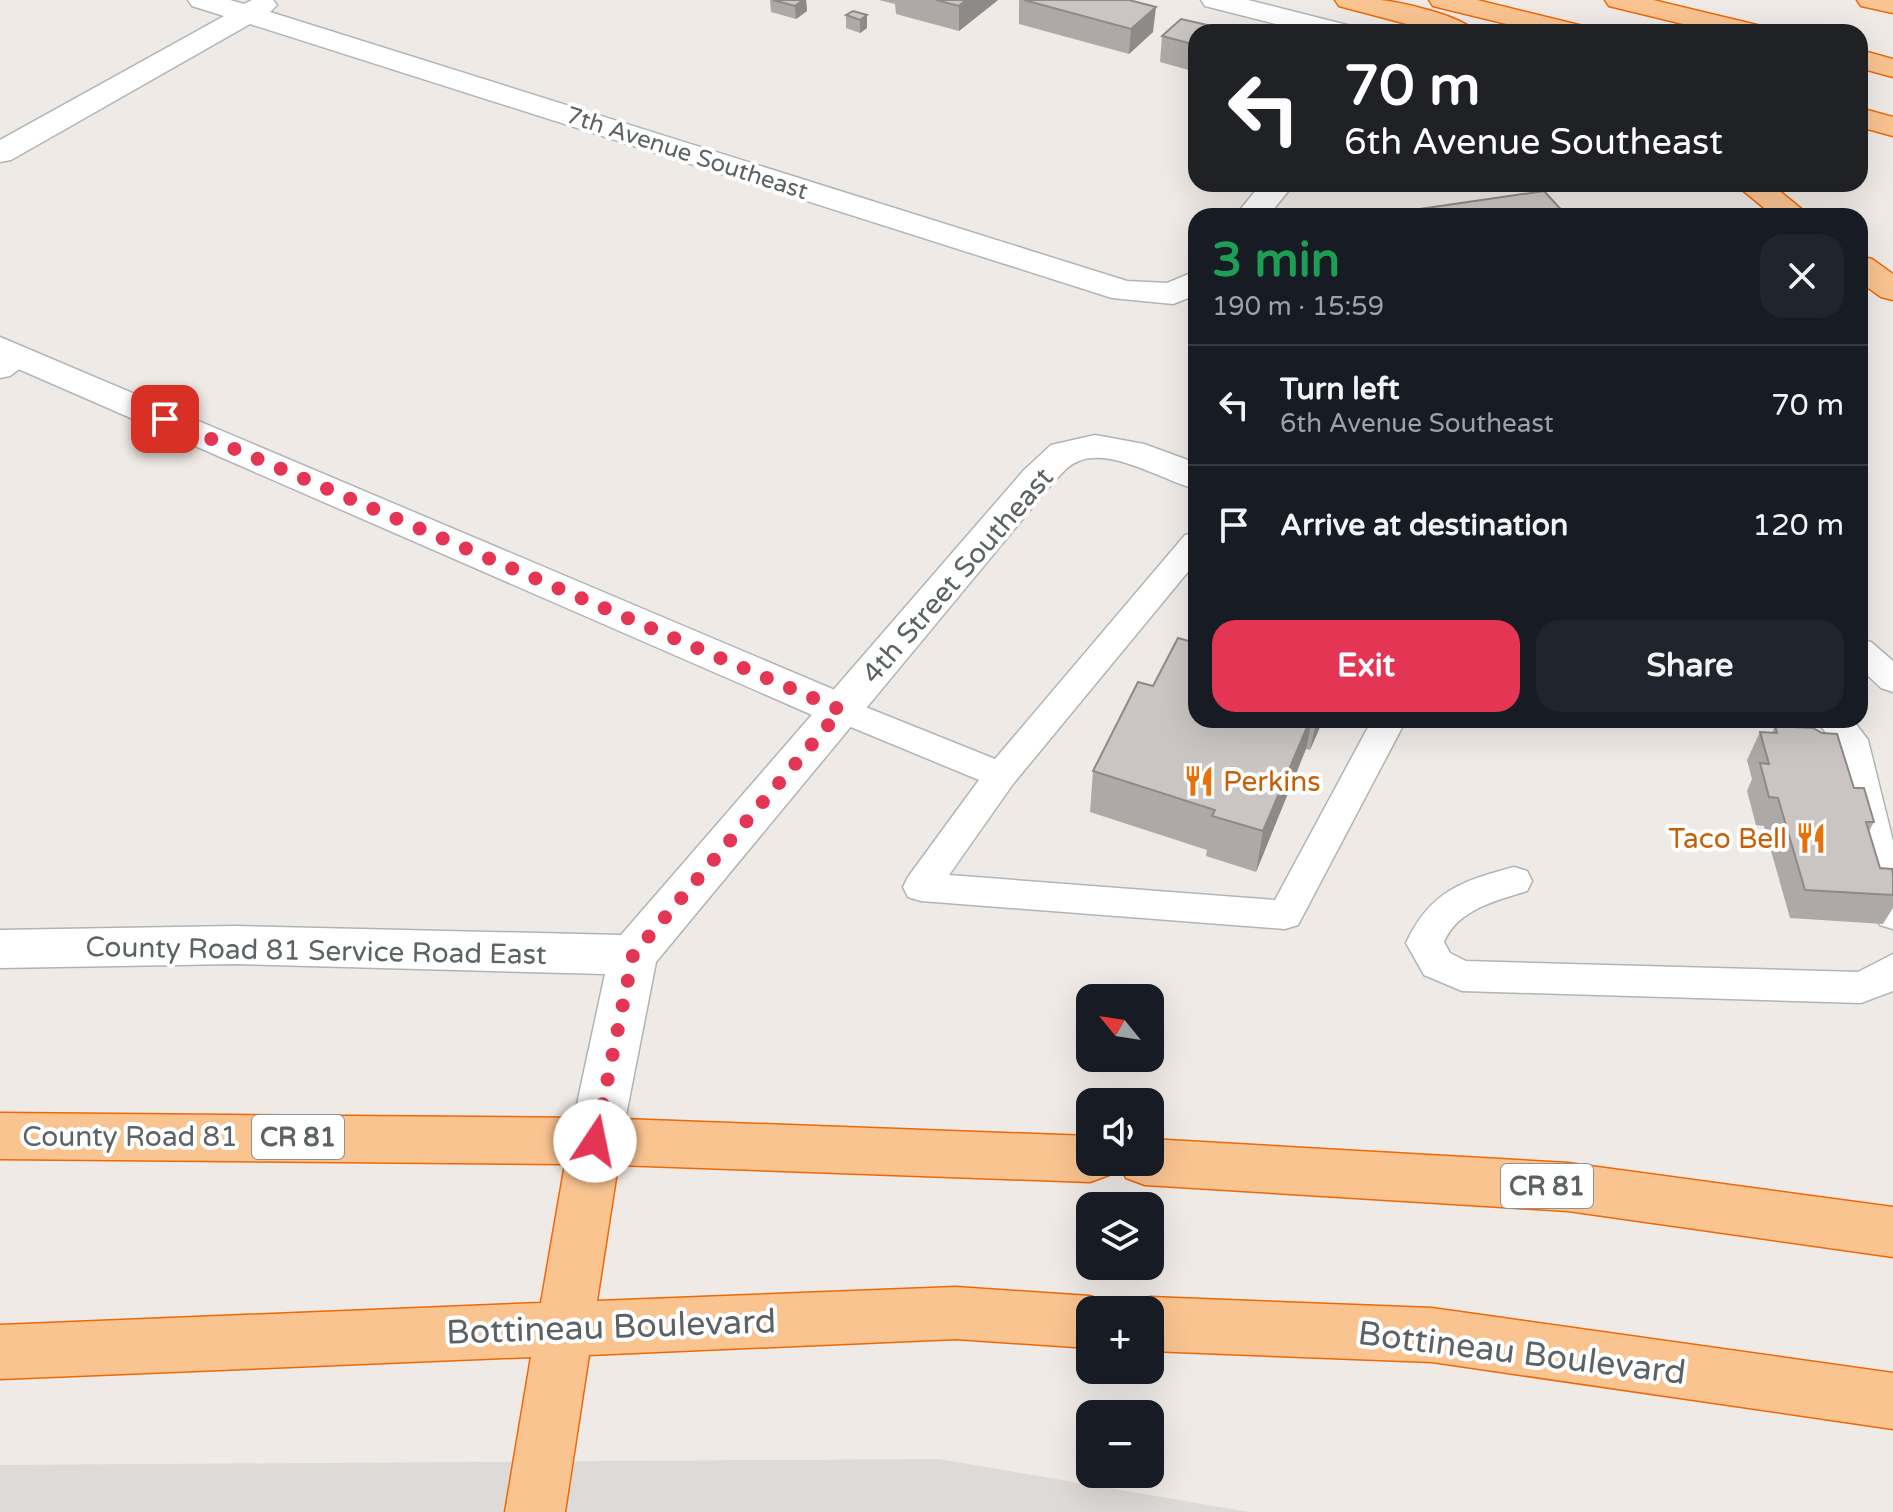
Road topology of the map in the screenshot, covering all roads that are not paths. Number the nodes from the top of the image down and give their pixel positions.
1 (202, 0) edge
2 (1215, 0) edge
3 (1349, 0) edge
4 (1443, 0) edge
5 (1619, 0) edge
6 (1871, 0) edge
7 (1893, 5) edge
8 (260, 7) edge
9 (1310, 24) edge
10 (1442, 24) edge
11 (1540, 24) edge
12 (1718, 24) edge
13 (1868, 61) edge
14 (1893, 68) edge
15 (1868, 119) edge
16 (1893, 127) edge
17 (0, 153) edge
18 (1271, 192) edge
19 (1762, 192) edge
20 (1258, 208) edge
21 (1783, 208) edge
22 (1868, 272) edge
23 (1184, 287) edge
24 (1893, 290) edge
25 (7, 359) edge
26 (1188, 474) edge
27 (1188, 561) edge
28 (1868, 657) edge
29 (1893, 680) edge
30 (841, 710) junction
31 (1385, 728) edge
32 (1840, 728) edge
33 (1001, 775) junction
34 (1514, 881) dead end
35 (1893, 915) edge
36 (0, 949) edge
37 (633, 955) junction
38 (1893, 969) edge
39 (0, 1136) edge
40 (595, 1141) junction
41 (1076, 1158) edge
42 (1164, 1163) edge
43 (1893, 1232) edge
44 (1076, 1321) edge
45 (1164, 1325) edge
46 (567, 1327) junction
47 (0, 1352) edge
48 (1893, 1401) edge
49 (535, 1512) edge

1 - 8 street, 7th Avenue Southeast
2 - 9 street
3 - 10 highway
4 - 11 highway
5 - 12 highway
6 - 7 highway
8 - 17 street
8 - 23 street, 7th Avenue Southeast
13 - 14 highway
15 - 16 highway
18 - 20 street
19 - 21 highway
22 - 24 highway
25 - 30 street
26 - 30 street, 4th Street Southeast
27 - 33 lane
28 - 29 lane
30 - 33 lane
30 - 37 street, 4th Street Southeast
31 - 33 lane
32 - 35 lane
34 - 38 lane
36 - 37 street, County Road 81 Service Road East
37 - 40 street, 4th Street Southeast
39 - 40 highway, County Road 81 / CR 81
40 - 41 highway, CR 81
40 - 46 highway
42 - 43 highway, CR 81
44 - 46 highway, Bottineau Boulevard
45 - 48 highway, Bottineau Boulevard
46 - 47 highway, Bottineau Boulevard
46 - 49 highway

